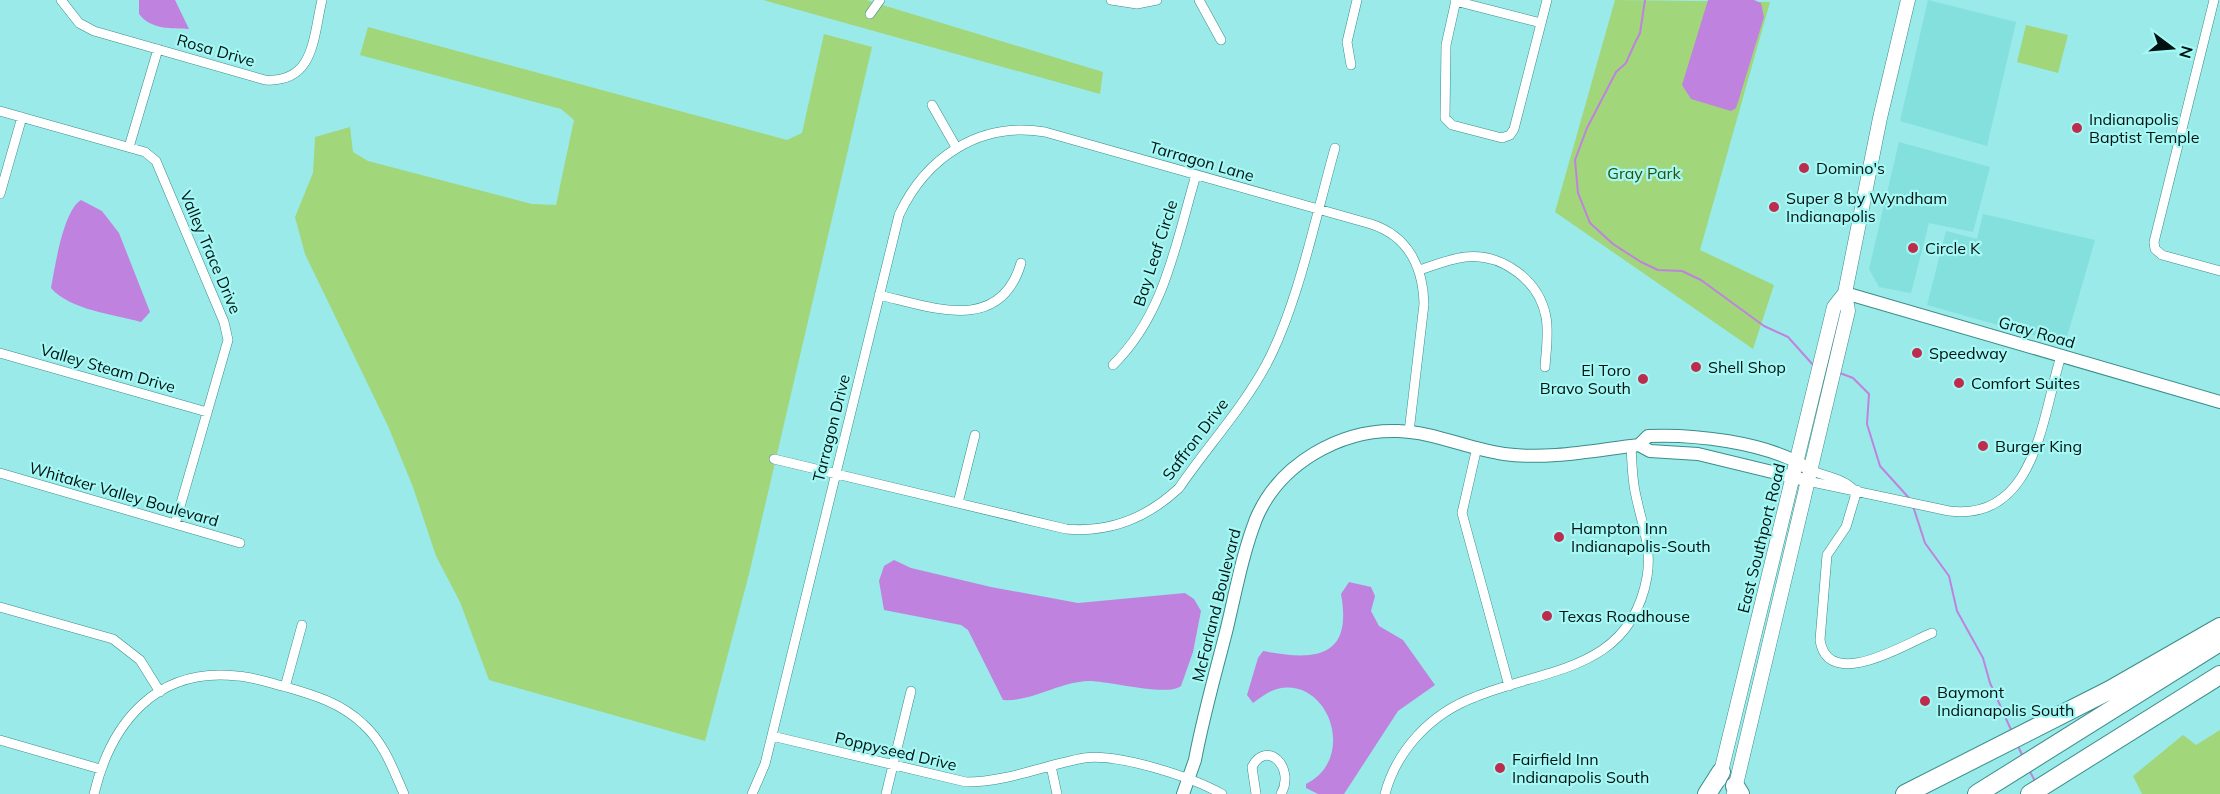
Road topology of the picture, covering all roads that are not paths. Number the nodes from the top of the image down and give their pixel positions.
1 (61, 0) edge
2 (322, 0) edge
3 (880, 0) edge
4 (1111, 0) edge
5 (1157, 0) edge
6 (1199, 0) edge
7 (1357, 0) edge
8 (1547, 0) edge
9 (1908, 0) edge
10 (2214, 0) edge
11 (1456, 1) edge
12 (870, 14) dead end
13 (1541, 23) junction
14 (1221, 40) dead end
15 (158, 49) junction
16 (1350, 65) dead end
17 (932, 105) dead end
18 (0, 111) edge
19 (22, 117) junction
20 (129, 147) junction
21 (956, 147) junction
22 (1335, 148) dead end
23 (1196, 175) junction
24 (0, 194) edge
25 (1317, 209) junction
26 (1021, 262) dead end
27 (1420, 270) junction
28 (2220, 272) edge
29 (1845, 293) junction
30 (879, 295) junction
31 (0, 352) edge
32 (2061, 356) junction
33 (1113, 365) dead end
34 (1545, 368) dead end
35 (2220, 402) edge
36 (207, 412) junction
37 (1409, 432) junction
38 (975, 435) dead end
39 (1635, 446) junction
40 (1477, 447) junction
41 (774, 459) dead end
42 (0, 473) edge
43 (835, 473) junction
44 (1802, 473) junction
45 (1855, 489) junction
46 (958, 503) junction
47 (175, 524) junction
48 (240, 543) dead end
49 (0, 606) edge
50 (302, 625) dead end
51 (2220, 627) edge
52 (1932, 633) dead end
53 (2220, 642) edge
54 (2220, 675) edge
55 (1509, 686) junction
56 (285, 687) junction
57 (911, 690) dead end
58 (160, 692) junction
59 (772, 736) junction
60 (0, 740) edge
61 (893, 766) junction
62 (1051, 766) junction
63 (100, 769) junction
64 (1721, 772) junction
65 (1188, 781) junction
66 (1736, 791) edge
67 (94, 794) edge
68 (405, 794) edge
69 (752, 794) edge
70 (886, 794) edge
71 (1057, 794) edge
72 (1183, 794) edge
73 (1222, 794) edge
74 (1256, 794) edge
75 (1281, 794) edge
76 (1385, 794) edge
77 (1707, 794) edge
78 (1716, 794) edge
79 (1905, 794) edge
80 (1977, 794) edge
81 (2030, 794) edge

1 - 15 street, Rosa Drive
2 - 15 street, Rosa Drive
3 - 12 street
4 - 5 street
6 - 14 street
7 - 16 street
8 - 13 street
9 - 29 main road, East Southport Road
10 - 28 street
11 - 13 street
11 - 13 street
15 - 20 street
17 - 21 street
18 - 19 street, Valley Trace Drive
19 - 20 street, Valley Trace Drive
19 - 24 street
20 - 36 street, Valley Trace Drive
21 - 23 street, Tarragon Lane
21 - 30 street, Tarragon Drive
22 - 25 street, Saffron Drive
23 - 25 street, Tarragon Lane
23 - 33 street, Bay Leaf Circle
25 - 27 street, Tarragon Lane
25 - 46 street, Saffron Drive
26 - 30 street
27 - 34 street
27 - 37 street
29 - 32 street, Gray Road
29 - 44 main road, East Southport Road
29 - 44 main road, East Southport Road
30 - 43 street, Tarragon Drive
31 - 36 street, Valley Steam Drive
32 - 35 street, Gray Road
32 - 45 street
36 - 47 street, Valley Trace Drive
37 - 40 street, McFarland Boulevard
37 - 65 street, McFarland Boulevard
38 - 46 street
39 - 40 street, McFarland Boulevard
39 - 44 street, McFarland Boulevard
39 - 44 street, McFarland Boulevard
39 - 55 street
40 - 55 street
41 - 43 street, Saffron Drive
42 - 47 street, Whitaker Valley Boulevard
43 - 46 street, Saffron Drive
43 - 59 street, Tarragon Drive
44 - 45 street
44 - 64 main road, East Southport Road
44 - 66 main road, East Southport Road
45 - 52 street
47 - 48 street, Whitaker Valley Boulevard
49 - 58 street
50 - 56 street
51 - 79 highway
53 - 80 highway
54 - 81 highway
55 - 76 street
56 - 58 street
56 - 68 street
57 - 61 street
58 - 63 street
59 - 61 street, Poppyseed Drive
59 - 69 street, Tarragon Drive
60 - 63 street
61 - 62 street, Poppyseed Drive
61 - 70 street
62 - 65 street, Poppyseed Drive
62 - 71 street
63 - 67 street
64 - 77 highway
64 - 78 main road, East Southport Road
65 - 72 street, McFarland Boulevard
65 - 73 street, Poppyseed Drive
74 - 75 street

